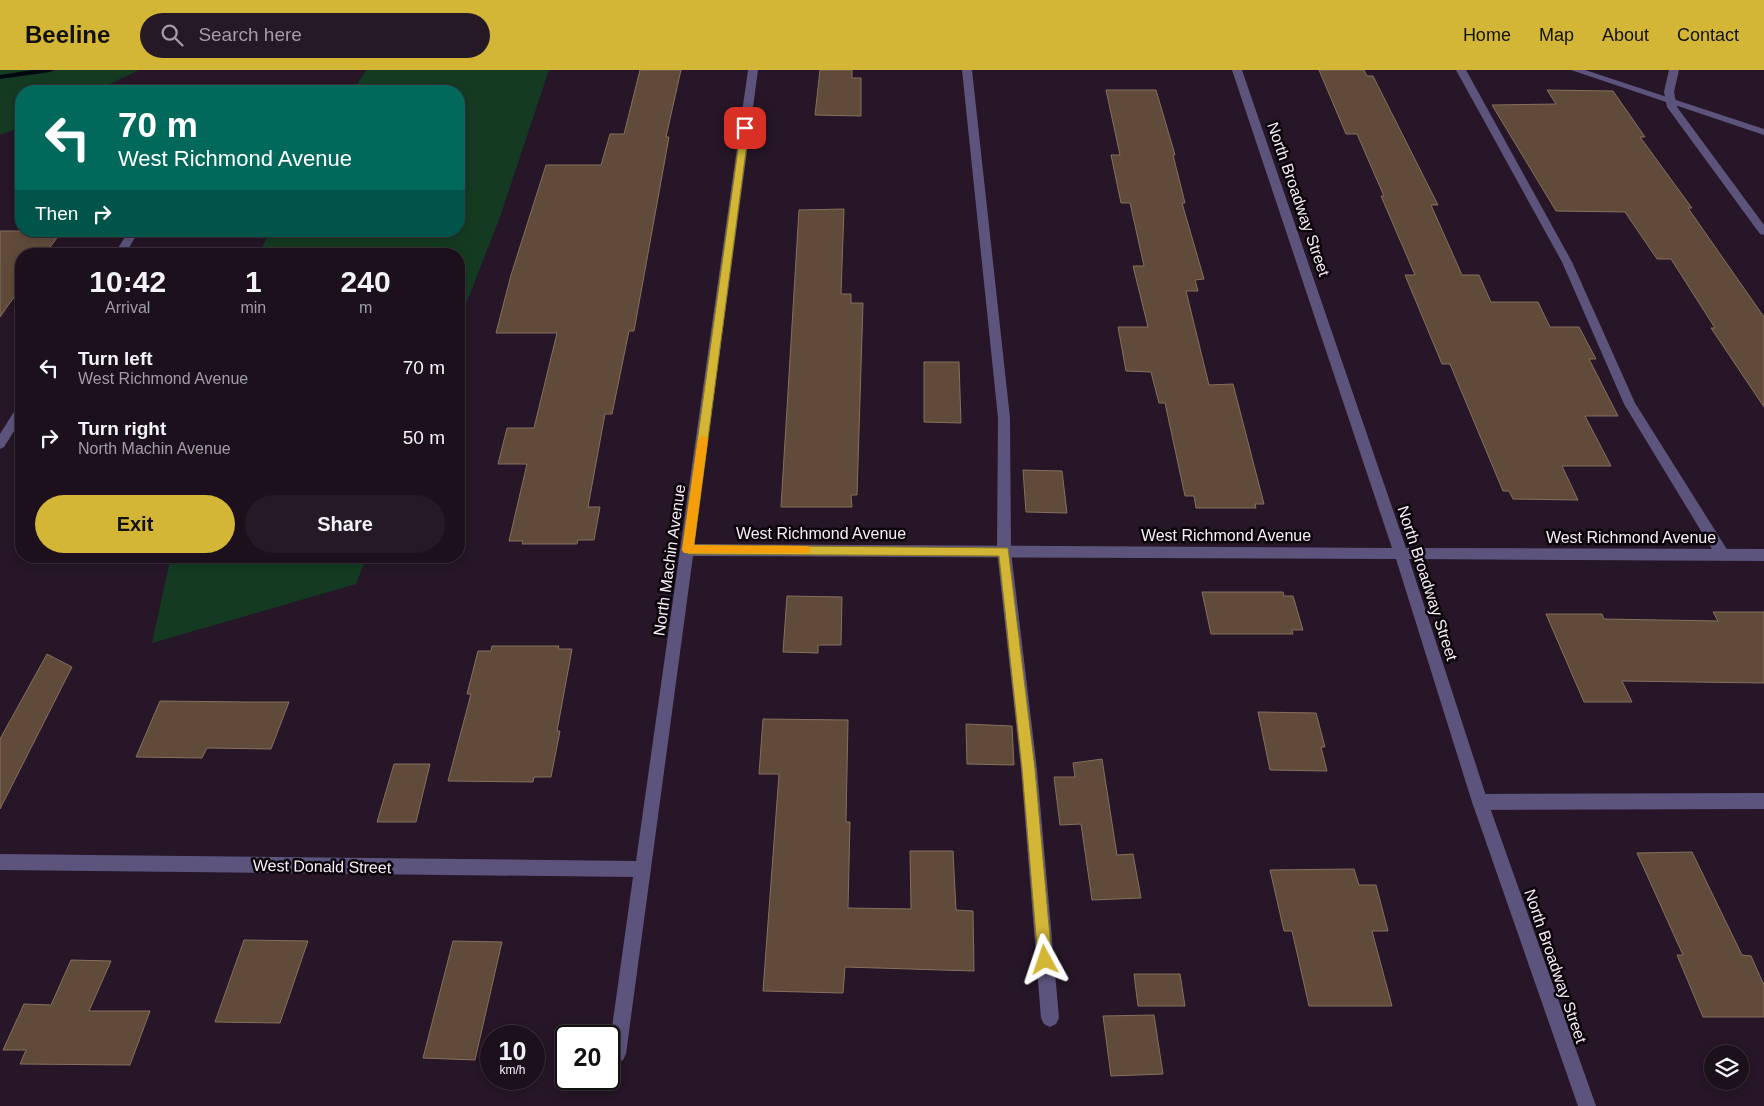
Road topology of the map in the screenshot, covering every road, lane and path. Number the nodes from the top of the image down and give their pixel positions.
1 (753, 70) edge
2 (968, 70) edge
3 (1237, 70) edge
4 (1460, 70) edge
5 (1576, 70) edge
6 (1674, 70) edge
7 (1671, 102) junction
8 (1764, 132) edge
9 (1764, 232) edge
10 (130, 237) edge
11 (123, 248) edge
12 (15, 420) edge
13 (0, 444) edge
14 (688, 550) junction
15 (1004, 551) junction
16 (1401, 554) junction
17 (1723, 555) junction
18 (1764, 555) edge
19 (1764, 801) edge
20 (1480, 802) junction
21 (0, 862) edge
22 (644, 869) junction
23 (1050, 1018) dead end
24 (620, 1040) edge
25 (1587, 1106) edge

1 - 14 street, North Machin Avenue
2 - 15 street
3 - 16 street, North Broadway Street
4 - 17 street
5 - 7 street
6 - 7 street
7 - 8 street
7 - 9 street
10 - 11 street
12 - 13 street
14 - 15 street, West Richmond Avenue
14 - 22 street, North Machin Avenue
15 - 16 street, West Richmond Avenue
15 - 23 street
16 - 17 street, West Richmond Avenue
16 - 20 street, North Broadway Street
17 - 18 street, West Richmond Avenue
19 - 20 street
20 - 25 street, North Broadway Street
21 - 22 street, West Donald Street
22 - 24 street, North Machin Avenue

